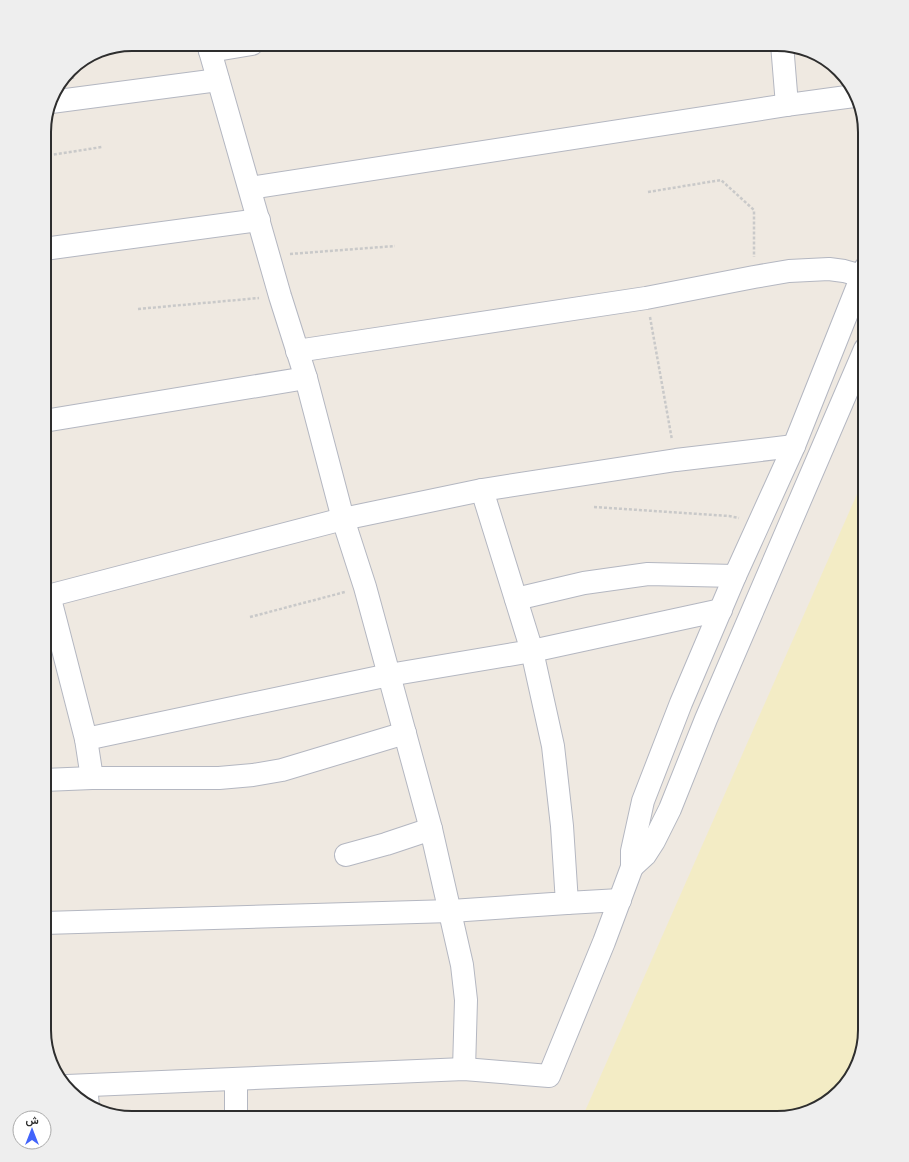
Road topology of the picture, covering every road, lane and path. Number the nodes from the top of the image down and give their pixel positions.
1 (210, 51) edge
2 (783, 51) edge
3 (218, 80) junction
4 (850, 97) edge
5 (57, 101) edge
6 (788, 105) junction
7 (102, 147) dead end
8 (51, 155) edge
9 (250, 188) junction
10 (648, 192) dead end
11 (259, 220) junction
12 (396, 246) dead end
13 (51, 248) edge
14 (269, 256) junction
15 (858, 272) edge
16 (754, 276) junction
17 (858, 285) edge
18 (280, 296) junction
19 (646, 298) junction
20 (138, 309) dead end
21 (297, 351) junction
22 (858, 365) edge
23 (306, 378) junction
24 (51, 420) edge
25 (794, 446) junction
26 (676, 460) junction
27 (482, 490) junction
28 (594, 506) dead end
29 (344, 518) junction
30 (759, 524) junction
31 (735, 576) junction
32 (365, 587) junction
33 (51, 595) edge
34 (516, 599) junction
35 (721, 610) junction
36 (51, 611) edge
37 (250, 617) dead end
38 (532, 651) junction
39 (694, 673) junction
40 (389, 675) junction
41 (721, 684) junction
42 (405, 733) junction
43 (86, 739) junction
44 (92, 778) junction
45 (51, 780) edge
46 (430, 829) junction
47 (346, 855) dead end
48 (632, 867) junction
49 (620, 900) junction
50 (567, 903) junction
51 (451, 911) junction
52 (51, 923) edge
53 (464, 1069) junction
54 (236, 1080) junction
55 (82, 1093) edge
56 (236, 1111) edge

1 - 3 street
2 - 6 street
3 - 5 street
3 - 9 street
4 - 6 street
6 - 9 street
7 - 8 path
9 - 11 street
10 - 16 path
11 - 13 street
11 - 14 street
12 - 14 path
14 - 18 street
15 - 16 street
16 - 19 street
17 - 25 street
18 - 20 path
18 - 21 street
19 - 21 street
19 - 26 path
21 - 23 street
22 - 41 street
23 - 24 street
23 - 29 street
25 - 26 street
25 - 30 street
26 - 27 street
27 - 29 street
27 - 34 street
28 - 30 path
29 - 32 street
29 - 33 street
30 - 31 street
31 - 34 street
31 - 35 street
32 - 37 path
32 - 40 street
34 - 38 street
35 - 38 street
35 - 39 street
36 - 43 street
38 - 40 street
38 - 50 street
39 - 41 street
39 - 48 street
40 - 42 street
40 - 43 street
41 - 48 street
42 - 44 street
42 - 46 street
43 - 44 street
44 - 45 street
46 - 47 street
46 - 51 street
48 - 49 street
49 - 50 street
49 - 53 street
50 - 51 street
51 - 52 street
51 - 53 street
53 - 54 street
54 - 55 street
54 - 56 street

